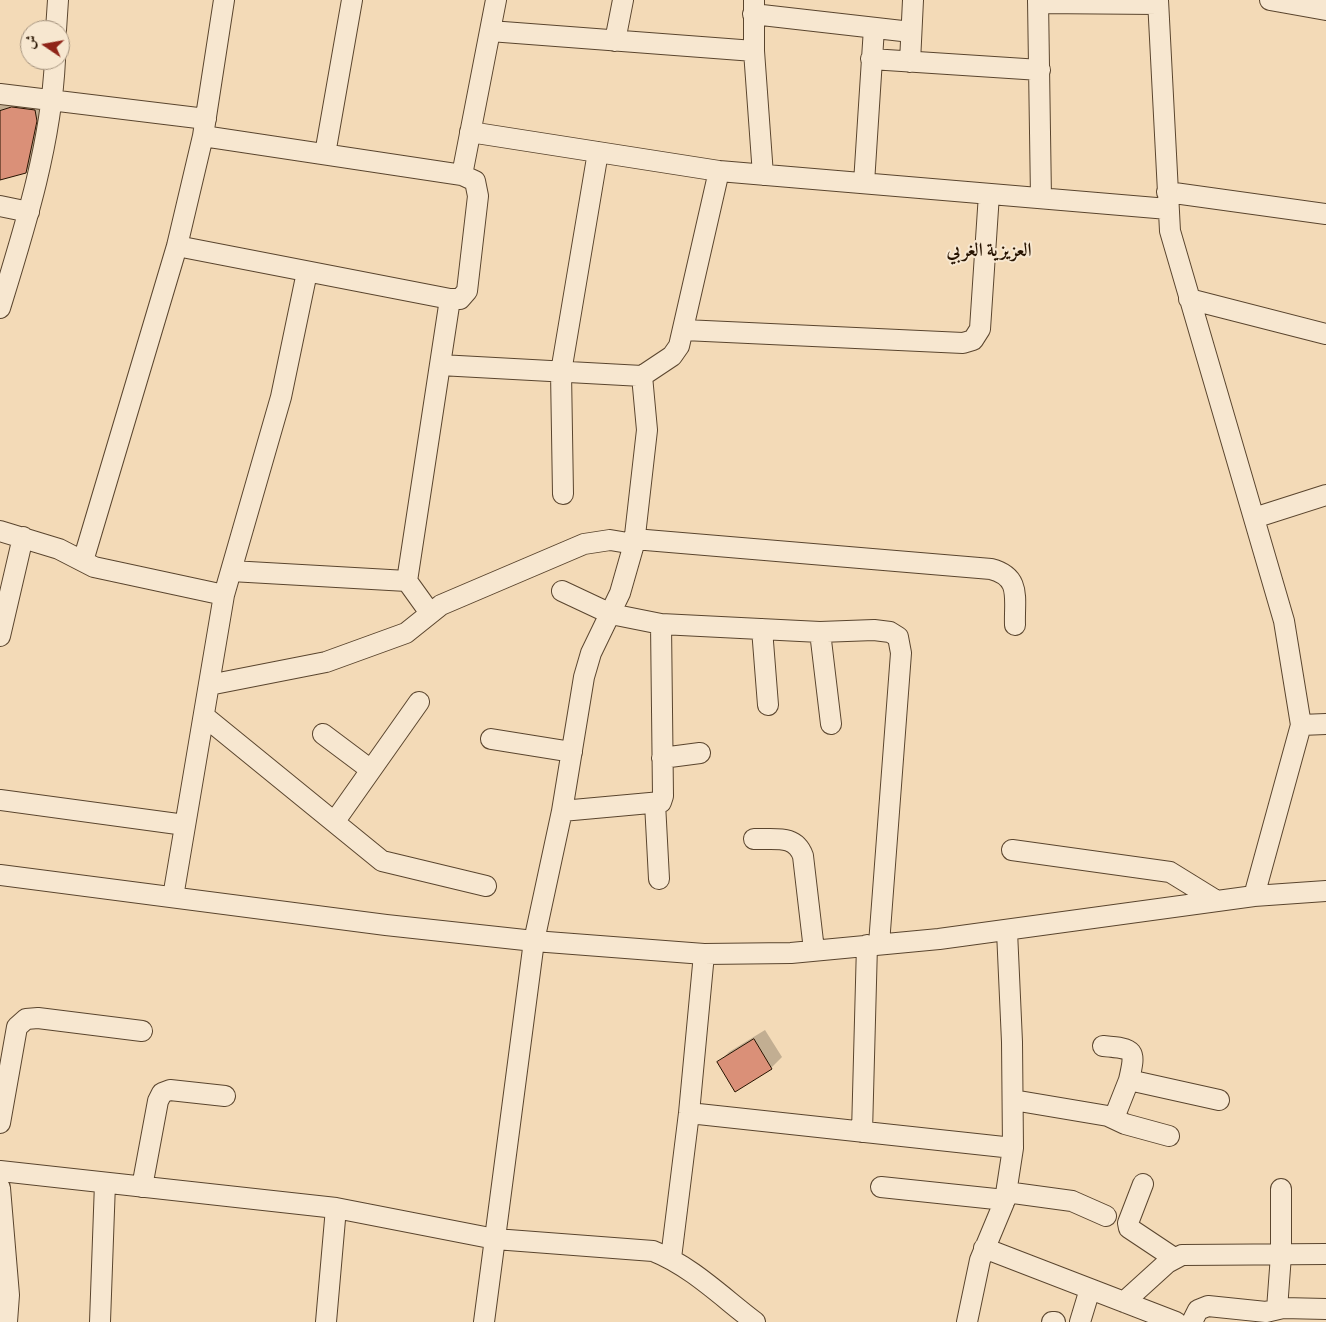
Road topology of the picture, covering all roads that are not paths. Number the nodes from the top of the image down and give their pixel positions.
1 (58, 0) edge
2 (224, 0) edge
3 (352, 0) edge
4 (496, 0) edge
5 (623, 0) edge
6 (913, 0) edge
7 (1270, 0) edge
8 (1038, 2) edge
9 (1158, 2) edge
10 (754, 7) edge
11 (1326, 10) edge
12 (57, 20) edge
13 (874, 28) junction
14 (490, 31) junction
15 (911, 32) junction
16 (615, 41) junction
17 (754, 50) junction
18 (872, 59) junction
19 (910, 62) junction
20 (55, 70) edge
21 (1040, 70) junction
22 (0, 94) edge
23 (53, 101) junction
24 (204, 128) junction
25 (470, 132) junction
26 (598, 152) junction
27 (325, 154) junction
28 (719, 171) junction
29 (462, 175) junction
30 (763, 175) junction
31 (864, 183) junction
32 (989, 194) junction
33 (1041, 198) junction
34 (1167, 200) junction
35 (0, 206) edge
36 (30, 212) junction
37 (1326, 214) edge
38 (177, 246) junction
39 (307, 272) junction
40 (450, 299) junction
41 (1189, 299) junction
42 (0, 308) edge
43 (684, 330) junction
44 (1326, 334) edge
45 (440, 366) junction
46 (561, 372) junction
47 (642, 376) junction
48 (563, 494) dead end
49 (1326, 495) edge
50 (1254, 518) junction
51 (0, 531) edge
52 (23, 537) junction
53 (634, 541) junction
54 (83, 561) junction
55 (231, 570) junction
56 (407, 581) junction
57 (562, 591) dead end
58 (224, 595) junction
59 (430, 613) junction
60 (611, 614) junction
61 (661, 624) junction
62 (1014, 625) dead end
63 (762, 629) junction
64 (820, 632) junction
65 (0, 636) edge
66 (209, 685) junction
67 (419, 702) dead end
68 (768, 706) dead end
69 (204, 716) junction
70 (832, 724) dead end
71 (1326, 724) edge
72 (1301, 726) junction
73 (323, 734) dead end
74 (491, 739) dead end
75 (572, 752) junction
76 (700, 753) dead end
77 (662, 758) junction
78 (371, 770) junction
79 (0, 800) edge
80 (655, 803) junction
81 (562, 811) junction
82 (335, 821) junction
83 (185, 826) junction
84 (754, 839) dead end
85 (1012, 850) dead end
86 (0, 875) edge
87 (659, 879) dead end
88 (486, 886) dead end
89 (1326, 892) edge
90 (1254, 896) junction
91 (173, 897) junction
92 (1217, 901) junction
93 (1007, 931) junction
94 (534, 941) junction
95 (873, 944) junction
96 (814, 950) junction
97 (704, 954) junction
98 (142, 1031) dead end
99 (1104, 1046) dead end
100 (1129, 1080) junction
101 (225, 1096) dead end
102 (1013, 1100) junction
103 (1219, 1100) dead end
104 (689, 1114) junction
105 (1114, 1118) junction
106 (0, 1123) edge
107 (862, 1132) junction
108 (1169, 1136) dead end
109 (1013, 1148) junction
110 (0, 1171) edge
111 (105, 1183) junction
112 (1143, 1184) dead end
113 (142, 1187) junction
114 (880, 1187) dead end
115 (0, 1189) edge
116 (1281, 1189) dead end
117 (1006, 1196) junction
118 (336, 1208) junction
119 (1106, 1216) dead end
120 (496, 1239) junction
121 (984, 1248) junction
122 (1326, 1254) edge
123 (1281, 1256) junction
124 (671, 1258) junction
125 (1174, 1258) junction
126 (1090, 1289) junction
127 (1124, 1302) junction
128 (1277, 1309) junction
129 (1326, 1309) edge
130 (7, 1322) edge
131 (100, 1322) edge
132 (326, 1322) edge
133 (484, 1322) edge
134 (755, 1322) edge
135 (967, 1322) edge
136 (1080, 1322) edge
137 (1176, 1322) edge
138 (1192, 1322) edge

1 - 12 street
2 - 24 street
3 - 27 street
4 - 14 street
5 - 16 street
6 - 15 street
7 - 11 street
8 - 9 street
8 - 21 street
9 - 34 street
10 - 13 street
10 - 17 street
13 - 15 street
13 - 18 street
14 - 16 street
14 - 25 street
15 - 19 street
16 - 17 street
17 - 30 street
18 - 19 street
18 - 31 street
19 - 21 street
20 - 23 street
21 - 33 street
22 - 23 street
23 - 24 street
23 - 36 street
24 - 27 street
24 - 38 street
25 - 26 street
25 - 29 street
26 - 28 street
26 - 46 street
27 - 29 street
28 - 30 street
28 - 43 street
29 - 40 street
30 - 31 street
31 - 32 street
32 - 33 street
32 - 43 street
33 - 34 street
34 - 37 street
34 - 41 street
35 - 36 street
36 - 42 street
38 - 39 street
38 - 54 street
39 - 40 street
39 - 55 street
40 - 45 street
41 - 44 street
41 - 50 street
43 - 47 street
45 - 46 street
45 - 56 street
46 - 47 street
46 - 48 street
47 - 53 street
49 - 50 street
50 - 72 street
51 - 52 street
52 - 54 street
52 - 65 street
53 - 59 street
53 - 60 street
53 - 62 street
54 - 58 street
55 - 56 street
55 - 58 street
56 - 59 street
57 - 60 street
58 - 66 street
59 - 66 street
60 - 61 street
60 - 75 street
61 - 63 street
61 - 77 street
63 - 64 street
63 - 68 street
64 - 70 street
64 - 95 street
66 - 69 street
67 - 78 street
69 - 82 street
69 - 83 street
71 - 72 street
72 - 90 street
73 - 78 street
74 - 75 street
75 - 81 street
76 - 77 street
77 - 80 street
78 - 82 street
79 - 83 street
80 - 81 street
80 - 87 street
81 - 94 street
82 - 88 street
83 - 91 street
84 - 96 street
85 - 92 street
86 - 91 street
89 - 90 street
90 - 92 street
91 - 94 street
92 - 93 street
93 - 95 street
93 - 102 street
94 - 97 street
94 - 120 street
95 - 96 street
95 - 107 street
96 - 97 street
97 - 104 street
98 - 106 street
99 - 100 street
100 - 103 street
100 - 105 street
101 - 113 street
102 - 105 street
102 - 109 street
104 - 107 street
104 - 124 street
105 - 108 street
107 - 109 street
109 - 117 street
110 - 111 street
111 - 113 street
111 - 131 street
112 - 125 street
113 - 118 street
114 - 117 street
115 - 130 street
116 - 123 street
117 - 119 street
117 - 121 street
118 - 120 street
118 - 132 street
120 - 124 street
120 - 133 street
121 - 126 street
121 - 135 street
122 - 123 street
123 - 125 street
123 - 128 street
124 - 134 street
125 - 127 street
126 - 127 street
126 - 136 street
127 - 137 street
128 - 129 street
128 - 138 street

